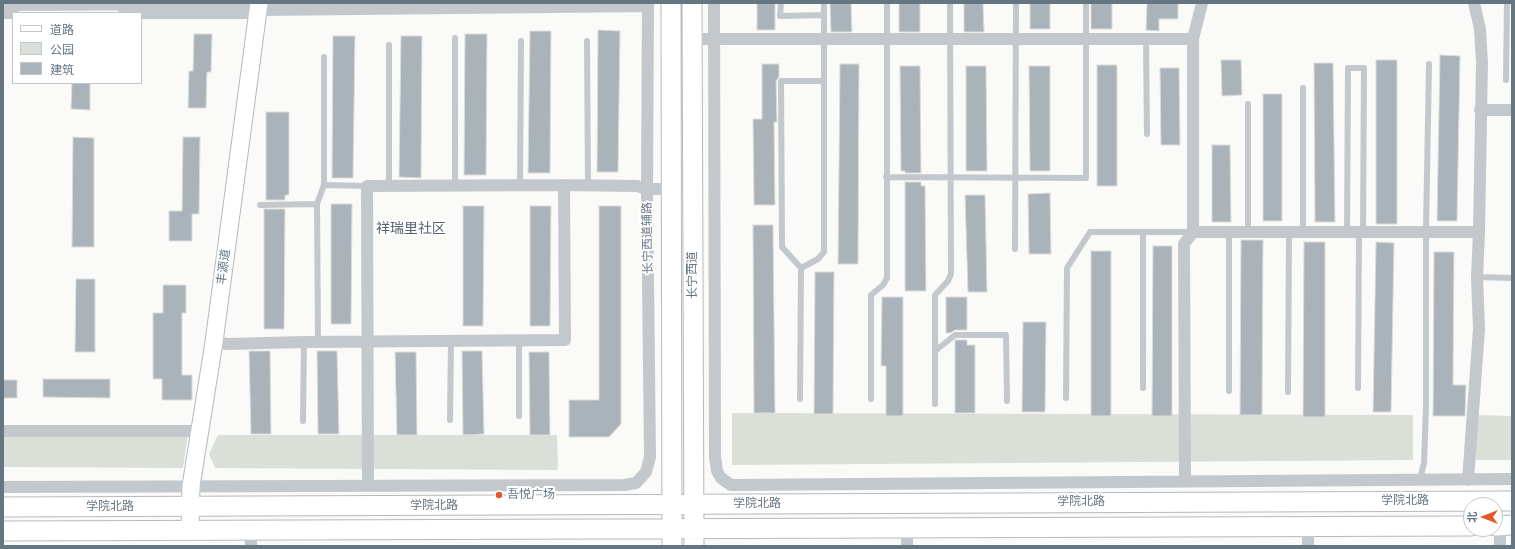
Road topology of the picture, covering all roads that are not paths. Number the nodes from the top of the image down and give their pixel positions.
1 (671, 3) edge
2 (692, 3) edge
3 (714, 3) edge
4 (781, 3) edge
5 (824, 3) edge
6 (887, 3) edge
7 (950, 3) edge
8 (1016, 3) edge
9 (1086, 3) edge
10 (1202, 3) edge
11 (1474, 3) edge
12 (1507, 3) edge
13 (3, 4) edge
14 (100, 4) edge
15 (648, 5) edge
16 (259, 7) edge
17 (142, 13) edge
18 (824, 15) junction
19 (454, 38) dead end
20 (1086, 39) junction
21 (1146, 39) junction
22 (1193, 39) junction
23 (521, 40) dead end
24 (587, 40) dead end
25 (692, 40) junction
26 (715, 40) junction
27 (824, 40) junction
28 (887, 40) junction
29 (950, 40) junction
30 (1016, 40) junction
31 (389, 45) dead end
32 (324, 57) dead end
33 (1429, 64) dead end
34 (1506, 80) dead end
35 (824, 81) junction
36 (1303, 88) dead end
37 (1248, 104) dead end
38 (1480, 110) junction
39 (1512, 110) edge
40 (1147, 134) dead end
41 (886, 177) junction
42 (950, 177) junction
43 (1016, 177) junction
44 (324, 185) junction
45 (520, 185) junction
46 (564, 185) junction
47 (588, 185) junction
48 (367, 186) junction
49 (389, 186) junction
50 (455, 186) junction
51 (647, 189) junction
52 (672, 189) junction
53 (318, 204) junction
54 (260, 205) dead end
55 (1143, 232) junction
56 (1193, 232) junction
57 (1229, 232) junction
58 (1248, 232) junction
59 (1289, 232) junction
60 (1303, 232) junction
61 (1356, 232) junction
62 (1426, 232) junction
63 (1479, 232) junction
64 (1016, 249) dead end
65 (801, 268) junction
66 (1477, 277) junction
67 (1512, 278) edge
68 (519, 340) junction
69 (367, 341) junction
70 (451, 341) junction
71 (214, 342) junction
72 (304, 342) junction
73 (318, 342) junction
74 (936, 352) junction
75 (1143, 388) dead end
76 (1358, 388) dead end
77 (1228, 391) dead end
78 (1288, 392) dead end
79 (1066, 398) dead end
80 (800, 399) dead end
81 (871, 399) dead end
82 (1007, 401) dead end
83 (935, 404) dead end
84 (519, 416) dead end
85 (450, 420) dead end
86 (303, 421) dead end
87 (3, 431) edge
88 (201, 431) junction
89 (1420, 479) junction
90 (1512, 479) edge
91 (1308, 480) junction
92 (1468, 480) junction
93 (1185, 481) junction
94 (191, 486) junction
95 (368, 486) junction
96 (3, 487) edge
97 (1308, 501) junction
98 (1512, 501) edge
99 (671, 504) junction
100 (694, 504) junction
101 (3, 507) edge
102 (190, 507) junction
103 (1308, 526) junction
104 (1463, 526) edge
105 (190, 530) junction
106 (3, 531) edge
107 (251, 537) edge
108 (694, 537) edge
109 (907, 537) edge
110 (672, 538) edge
111 (1308, 546) edge

1 - 52 main road, 长宁西道
2 - 25 main road, 长宁西道
3 - 26 street
4 - 18 lane
5 - 18 lane
6 - 28 lane
7 - 29 lane
8 - 30 lane
9 - 20 lane
10 - 22 street
11 - 38 street
12 - 34 lane
13 - 14 street
14 - 16 street
15 - 16 street
15 - 51 street, 长宁西道辅路
16 - 17 street
16 - 71 street, 丰源道
18 - 27 lane
19 - 50 lane
20 - 21 street
20 - 30 street
20 - 43 lane
21 - 22 street
21 - 40 lane
22 - 56 street
23 - 45 lane
24 - 47 lane
25 - 26 street
25 - 100 main road, 长宁西道
26 - 27 street
26 - 93 street
27 - 28 street
27 - 35 lane
28 - 29 street
28 - 41 lane
29 - 30 street
29 - 42 lane
30 - 43 lane
31 - 49 lane
32 - 44 lane
33 - 62 lane
35 - 65 lane
35 - 65 lane
36 - 60 lane
37 - 58 lane
38 - 39 street
38 - 63 street
41 - 42 lane
41 - 81 lane
42 - 43 lane
42 - 74 lane
43 - 64 lane
44 - 48 lane
44 - 53 lane
45 - 46 street
45 - 50 street
46 - 47 street
46 - 68 street
47 - 51 street
48 - 49 street
48 - 69 street
49 - 50 street
51 - 52 street
51 - 95 street, 长宁西道辅路
52 - 99 main road, 长宁西道
53 - 54 lane
53 - 73 lane
55 - 56 lane
55 - 75 lane
55 - 79 lane
56 - 57 street
56 - 93 street
57 - 58 street
57 - 77 lane
58 - 59 street
59 - 60 street
59 - 78 lane
60 - 61 street
61 - 61 lane
61 - 62 street
61 - 76 lane
62 - 63 street
62 - 89 lane
63 - 66 street
65 - 80 lane
66 - 67 lane
66 - 92 street
68 - 70 street
68 - 84 lane
69 - 70 street
69 - 73 street
69 - 95 street
70 - 85 lane
71 - 72 street
71 - 88 street, 丰源道
72 - 73 street
72 - 86 lane
74 - 82 lane
74 - 83 lane
87 - 88 street
88 - 94 street, 丰源道
89 - 91 street
89 - 92 street
90 - 92 street
91 - 93 street
91 - 97 street
94 - 95 street
94 - 96 street
94 - 102 street, 丰源道
97 - 98 main road, 学院北路
97 - 100 main road, 学院北路
97 - 103 main road
99 - 100 main road, 学院北路
99 - 102 main road, 学院北路
99 - 110 main road, 长宁西道
100 - 108 main road, 长宁西道
101 - 102 main road, 学院北路
102 - 105 street, 丰源道
103 - 104 main road, 学院北路
103 - 109 main road, 学院北路
103 - 111 street
105 - 106 main road, 学院北路
105 - 107 main road, 学院北路
107 - 110 main road, 学院北路
108 - 109 main road, 学院北路
108 - 110 main road, 学院北路

